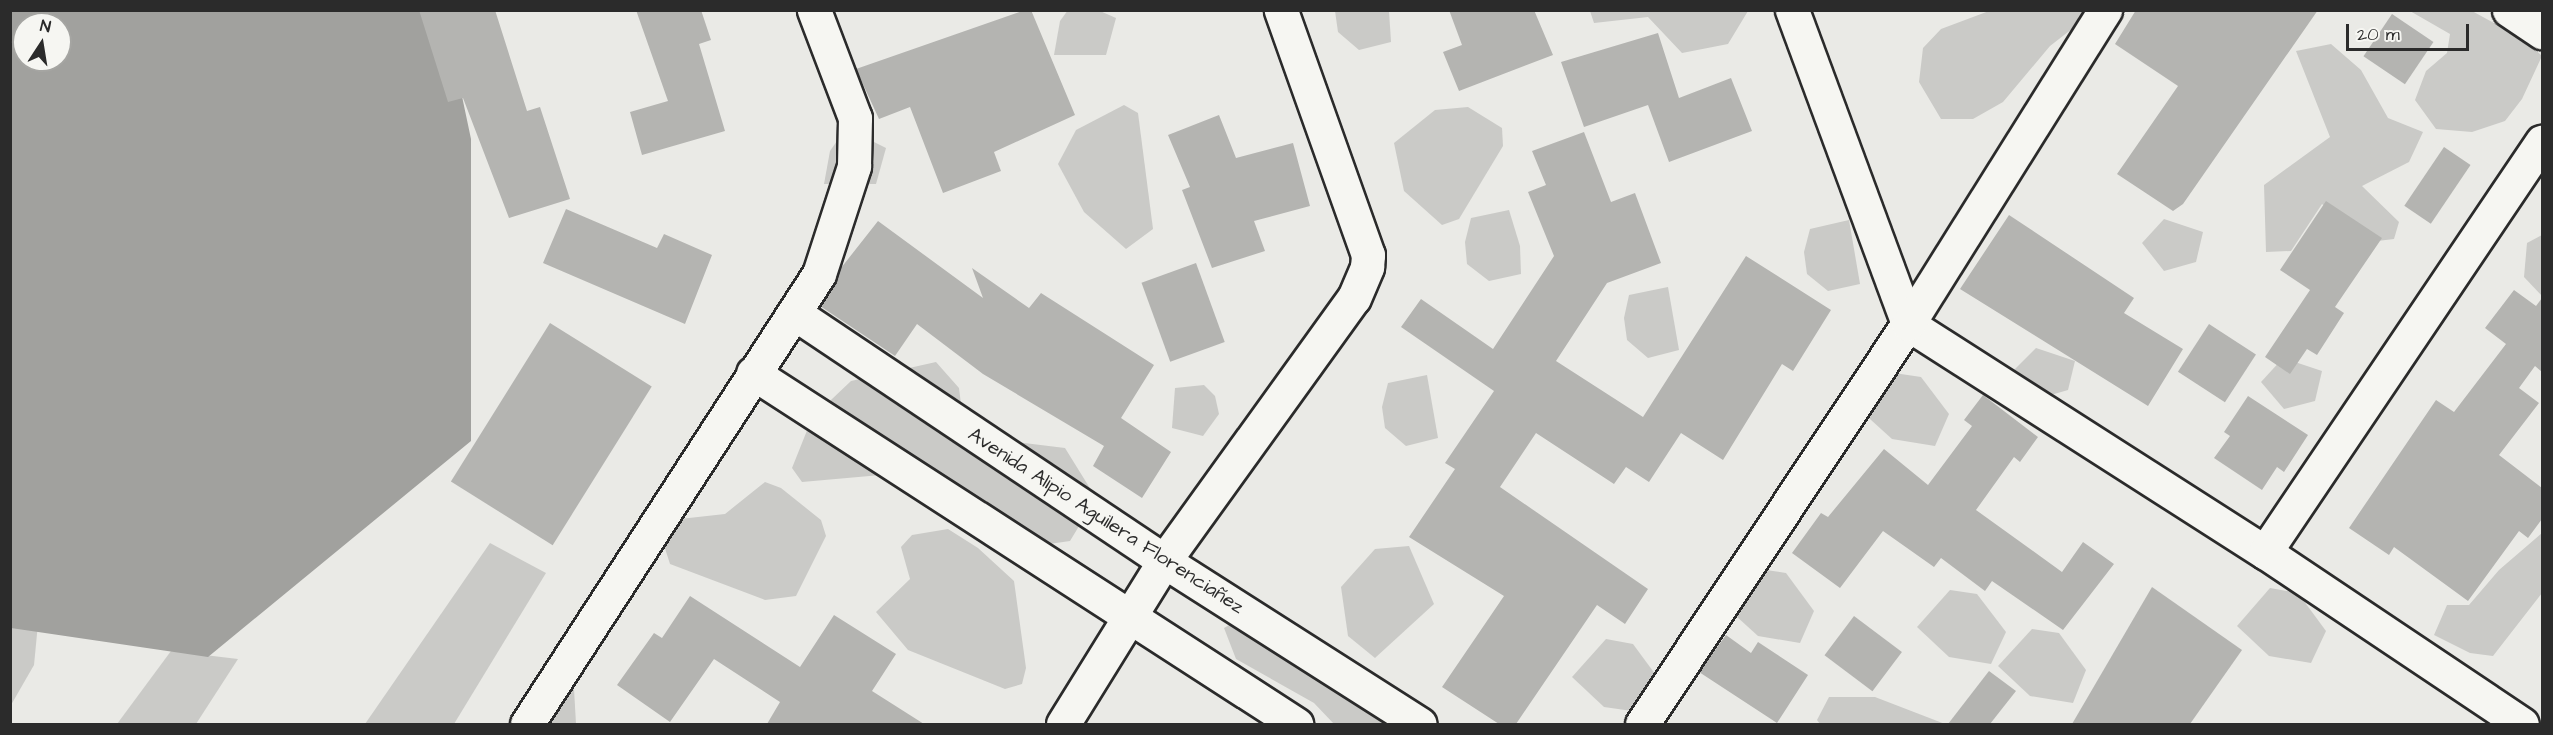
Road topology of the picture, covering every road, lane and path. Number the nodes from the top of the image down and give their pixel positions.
1 (814, 10) edge
2 (1281, 10) edge
3 (1792, 10) edge
4 (2104, 10) edge
5 (2509, 10) edge
6 (2542, 32) edge
7 (2542, 142) edge
8 (794, 313) junction
9 (1908, 324) junction
10 (753, 373) junction
11 (2265, 552) junction
12 (1164, 561) junction
13 (1130, 621) junction
14 (527, 724) edge
15 (1063, 724) edge
16 (1296, 724) edge
17 (1420, 724) edge
18 (1642, 724) edge
19 (2522, 724) edge

1 - 8 street
2 - 12 street
3 - 9 street
4 - 9 street
5 - 6 street
7 - 11 street
8 - 10 street
8 - 12 street, Avenida Alipio Aguilera Florenciañez
9 - 11 street
9 - 18 street
10 - 13 street
10 - 14 street
11 - 19 street
12 - 13 street
12 - 17 street, Avenida Alipio Aguilera Florenciañez
13 - 15 street
13 - 16 street

